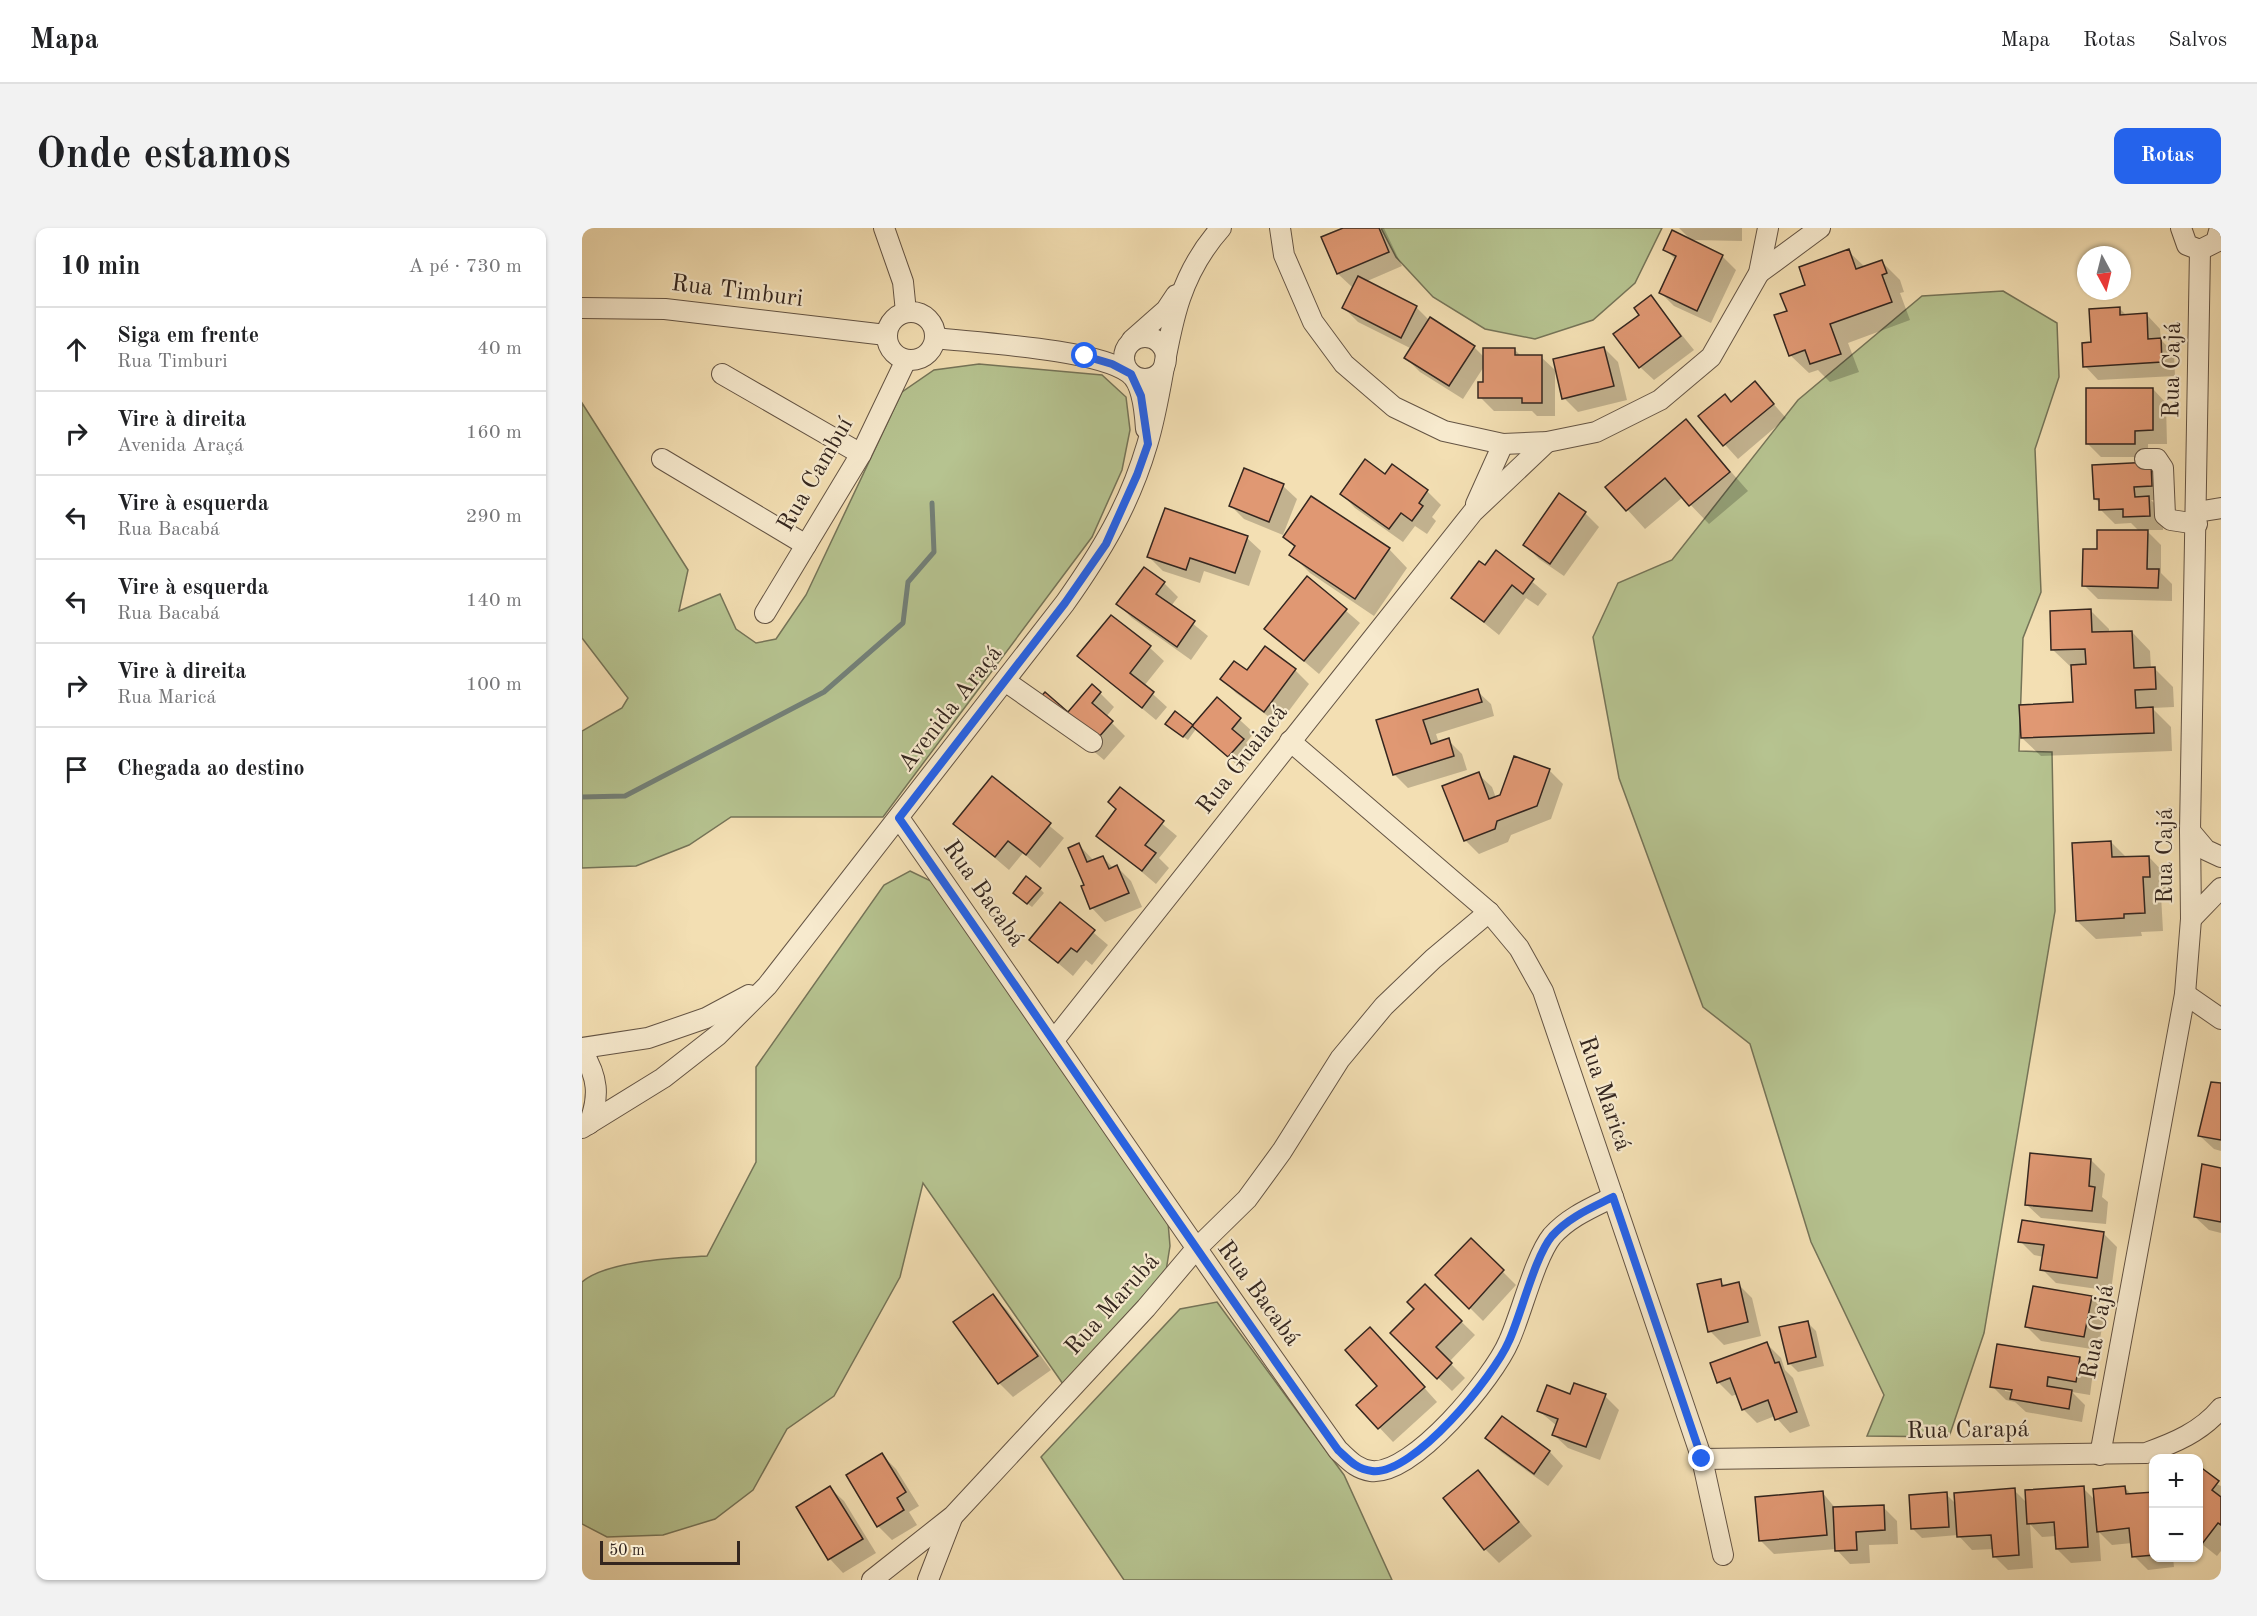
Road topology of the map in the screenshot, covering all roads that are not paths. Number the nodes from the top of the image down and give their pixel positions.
1 (884, 228) edge
2 (1221, 228) edge
3 (1280, 228) edge
4 (1768, 228) edge
5 (1820, 228) edge
6 (2181, 228) edge
7 (2220, 233) edge
8 (2199, 250) junction
9 (1759, 273) junction
10 (1186, 281) junction
11 (582, 308) edge
12 (906, 312) junction
13 (886, 335) junction
14 (935, 338) junction
15 (1137, 338) junction
16 (1085, 356) junction
17 (906, 360) junction
18 (1166, 363) junction
19 (722, 374) dead end
20 (1131, 374) junction
21 (1547, 442) junction
22 (1148, 444) junction
23 (1503, 444) junction
24 (861, 454) junction
25 (662, 459) dead end
26 (2145, 459) dead end
27 (2164, 499) junction
28 (2221, 508) edge
29 (1473, 512) junction
30 (2197, 512) junction
31 (806, 545) junction
32 (765, 613) dead end
33 (1005, 681) junction
34 (1290, 741) junction
35 (1092, 742) dead end
36 (899, 818) junction
37 (2190, 831) junction
38 (2221, 857) edge
39 (2221, 888) edge
40 (1489, 912) junction
41 (2191, 919) junction
42 (767, 986) junction
43 (2185, 994) junction
44 (2221, 1019) edge
45 (1054, 1040) junction
46 (582, 1049) edge
47 (586, 1126) edge
48 (1613, 1197) junction
49 (1195, 1250) junction
50 (2221, 1408) edge
51 (2100, 1455) junction
52 (1702, 1459) junction
53 (953, 1516) junction
54 (1723, 1555) dead end
55 (872, 1580) edge
56 (928, 1580) edge

1 - 12 street
2 - 10 street, Avenida Araçá
3 - 23 street
4 - 9 street
5 - 9 street
6 - 8 street
7 - 8 street
8 - 30 street, Rua Cajá
9 - 21 street
10 - 15 street
10 - 18 street, Avenida Araçá
11 - 13 street, Rua Timburi
12 - 13 street
12 - 14 street
13 - 17 street
14 - 16 street
14 - 17 street
15 - 16 street
15 - 18 street
15 - 20 street
16 - 20 street
17 - 24 street, Rua Cambuí
18 - 20 street
18 - 22 street, Avenida Araçá
19 - 24 street
20 - 22 street
21 - 23 street
21 - 29 street, Rua Guaiacá
22 - 33 street, Avenida Araçá
23 - 29 street, Rua Guaiacá
24 - 31 street, Rua Cambuí
25 - 31 street
26 - 27 street
27 - 30 street
27 - 30 street
28 - 30 street
29 - 34 street, Rua Guaiacá
30 - 37 street, Rua Cajá
31 - 32 street, Rua Cambuí
33 - 35 street
33 - 36 street, Avenida Araçá
34 - 40 street, Rua Maricá
34 - 45 street, Rua Guaiacá
36 - 42 street, Avenida Araçá
36 - 45 street, Rua Bacabá
37 - 38 street
37 - 41 street, Rua Cajá
39 - 41 street
40 - 48 street, Rua Maricá
40 - 49 street, Rua Marubá
41 - 43 street, Rua Cajá
42 - 46 street
42 - 47 street, Avenida Araçá
43 - 44 street
43 - 51 street, Rua Cajá
45 - 49 street, Rua Bacabá
46 - 47 street
48 - 49 street, Rua Bacabá
48 - 52 street, Rua Maricá
49 - 53 street, Rua Marubá
50 - 51 street, Rua Carapá
51 - 52 street, Rua Carapá
52 - 54 street, Rua Maricá
53 - 55 street, Rua Marubá
53 - 56 street

